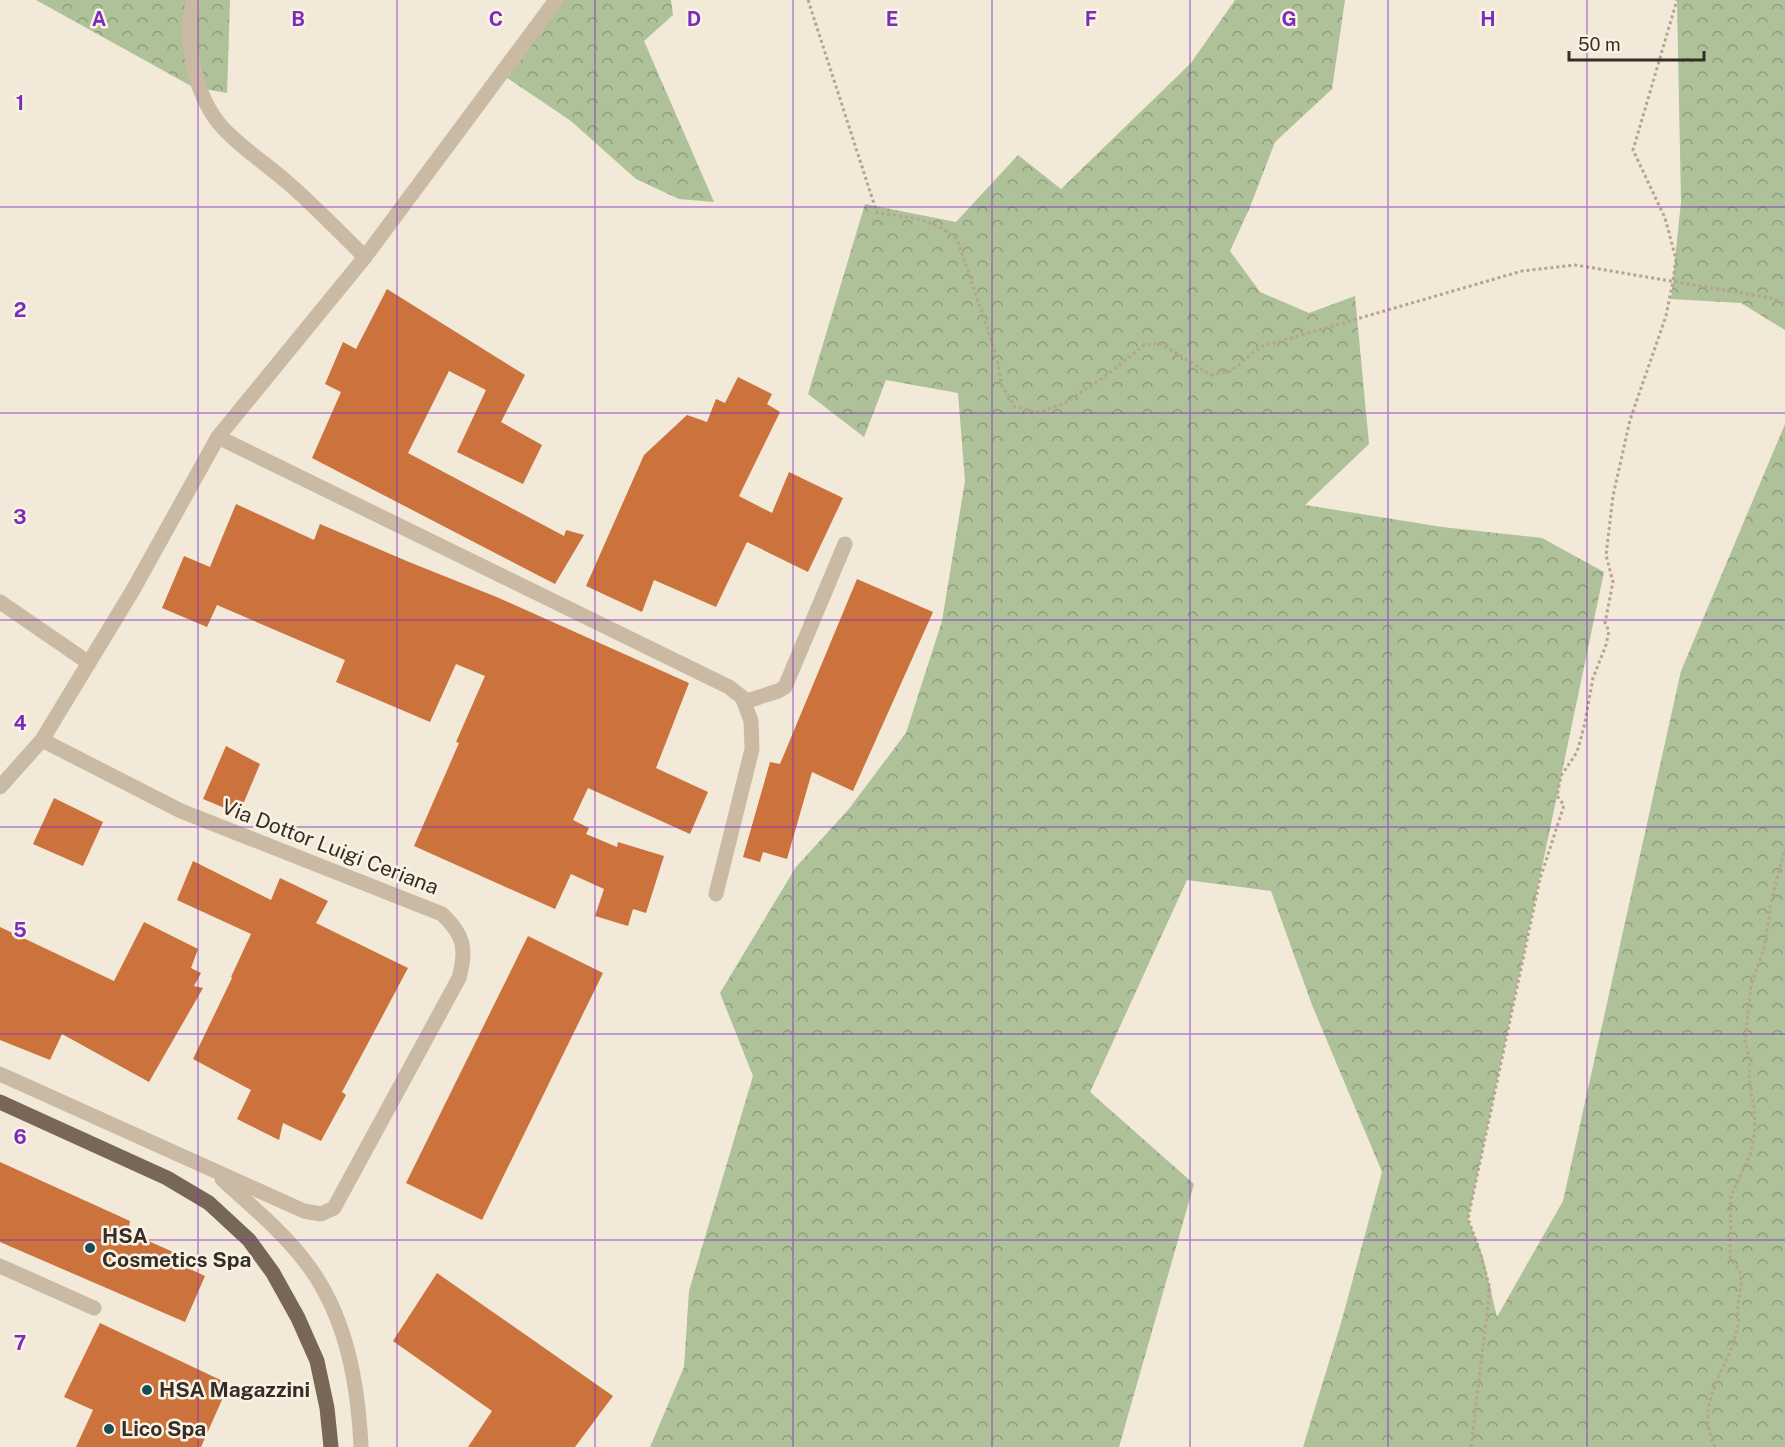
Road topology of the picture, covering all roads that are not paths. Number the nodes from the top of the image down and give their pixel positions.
1 (194, 0) edge
2 (556, 0) edge
3 (364, 257) junction
4 (218, 437) junction
5 (845, 544) dead end
6 (0, 602) edge
7 (89, 663) junction
8 (744, 702) junction
9 (42, 740) junction
10 (0, 787) edge
11 (716, 894) dead end
12 (0, 1074) edge
13 (0, 1102) edge
14 (211, 1169) junction
15 (0, 1266) edge
16 (94, 1308) dead end
17 (331, 1447) edge
18 (361, 1447) edge

1 - 3 street
2 - 3 street
3 - 4 street
4 - 7 street
4 - 8 street
5 - 8 street
6 - 7 street
7 - 9 street
8 - 11 street
9 - 10 street
9 - 14 street, Via Dottor Luigi Ceriana
12 - 14 street, Via Dottor Luigi Ceriana
13 - 17 main road
14 - 18 street, Via Dottor Luigi Ceriana
15 - 16 street

